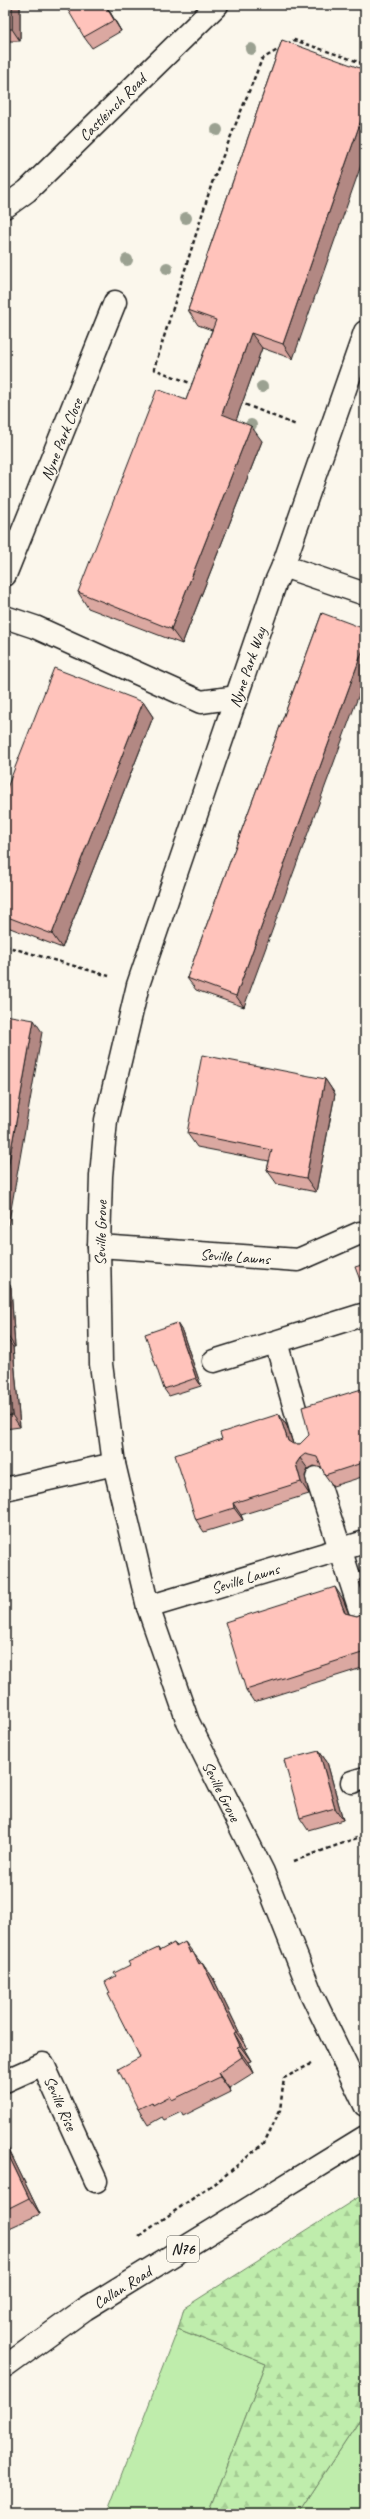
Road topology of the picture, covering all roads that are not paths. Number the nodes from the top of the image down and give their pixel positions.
1 (217, 5) edge
2 (5, 207) edge
3 (115, 302) dead end
4 (365, 332) edge
5 (283, 566) junction
6 (5, 575) edge
7 (365, 594) edge
8 (5, 617) edge
9 (237, 697) junction
10 (135, 994) joint
11 (365, 1234) edge
12 (99, 1246) junction
13 (362, 1315) dead end
14 (276, 1342) junction
15 (214, 1361) dead end
16 (305, 1444) edge
17 (114, 1464) junction
18 (317, 1478) dead end
19 (5, 1489) edge
20 (365, 1542) edge
21 (340, 1549) junction
22 (148, 1607) junction
23 (362, 1616) edge
24 (5, 2081) edge
25 (365, 2105) edge
26 (365, 2137) edge
27 (96, 2181) dead end
28 (5, 2367) edge

1 - 2 street, Castleinch Road
3 - 6 street, Nyne Park Close
4 - 5 street, Nyne Park Way
5 - 7 street
5 - 9 street, Nyne Park Way
8 - 9 street
9 - 10 street, Nyne Park Way
10 - 12 street, Seville Grove
11 - 12 street, Seville Lawns
12 - 17 street, Seville Grove
13 - 14 street
14 - 15 street
14 - 16 street
17 - 19 street
17 - 22 street, Seville Grove
18 - 21 street
20 - 21 street, Seville Lawns
21 - 22 street, Seville Lawns
21 - 23 street
22 - 25 street, Seville Grove
24 - 27 street, Seville Rise
26 - 28 street, Callan Road / N76

